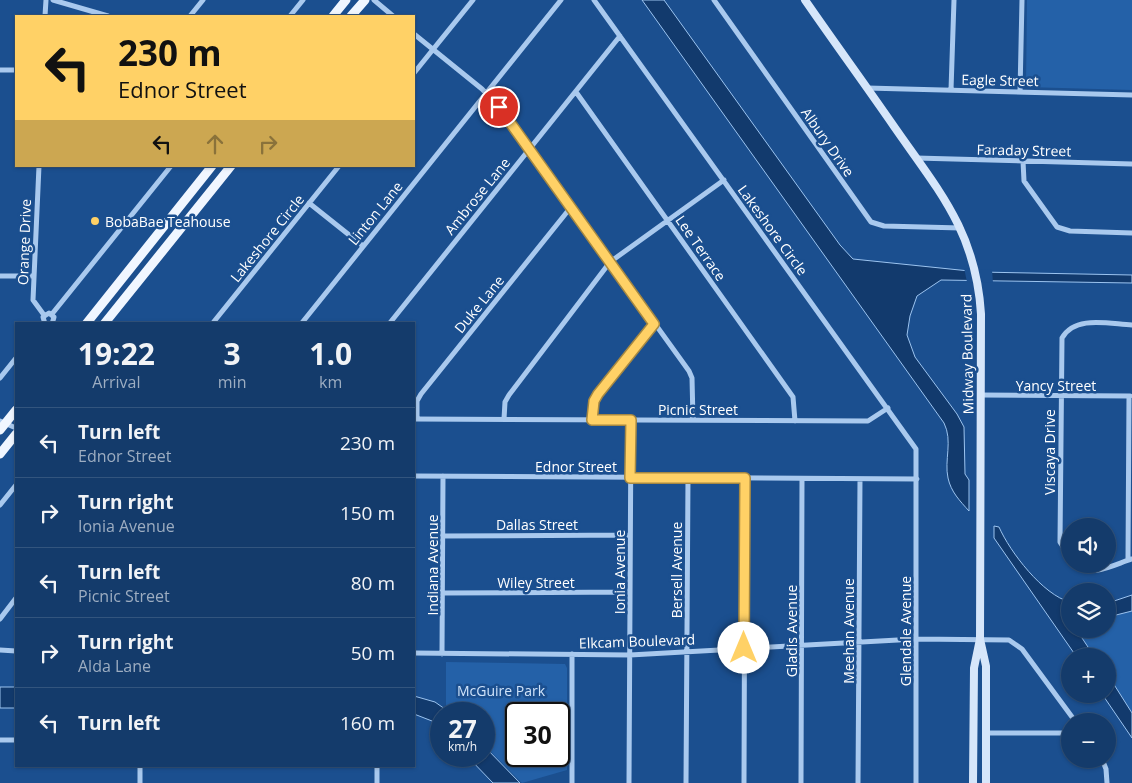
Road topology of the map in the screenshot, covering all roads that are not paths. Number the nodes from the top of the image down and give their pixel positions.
1 (46, 0) edge
2 (53, 0) edge
3 (203, 0) edge
4 (303, 0) edge
5 (346, 0) edge
6 (364, 0) edge
7 (374, 0) edge
8 (473, 0) edge
9 (561, 0) edge
10 (594, 0) edge
11 (714, 0) edge
12 (805, 0) edge
13 (954, 0) edge
14 (1022, 0) edge
15 (45, 15) edge
16 (105, 15) edge
17 (191, 15) edge
18 (291, 15) edge
19 (334, 15) edge
20 (353, 15) edge
21 (392, 15) edge
22 (415, 35) edge
23 (620, 36) junction
24 (433, 49) junction
25 (0, 70) edge
26 (15, 70) edge
27 (415, 72) edge
28 (867, 88) junction
29 (951, 90) junction
30 (576, 92) junction
31 (1020, 92) junction
32 (486, 93) junction
33 (1132, 95) edge
34 (529, 150) junction
35 (916, 158) junction
36 (1023, 161) junction
37 (1132, 164) edge
38 (39, 167) edge
39 (170, 167) edge
40 (211, 167) edge
41 (230, 167) edge
42 (338, 167) edge
43 (724, 180) junction
44 (200, 182) junction
45 (183, 203) junction
46 (309, 203) junction
47 (571, 208) junction
48 (196, 210) junction
49 (668, 220) junction
50 (962, 228) junction
51 (178, 232) junction
52 (1132, 233) edge
53 (363, 246) junction
54 (610, 262) junction
55 (0, 276) edge
56 (34, 276) junction
57 (52, 314) junction
58 (44, 315) junction
59 (45, 322) edge
60 (53, 322) edge
61 (88, 322) edge
62 (106, 322) edge
63 (214, 322) edge
64 (303, 322) edge
65 (391, 322) edge
66 (654, 324) junction
67 (1132, 325) edge
68 (15, 359) edge
69 (0, 378) edge
70 (981, 396) junction
71 (1060, 396) junction
72 (1130, 396) edge
73 (888, 408) junction
74 (15, 411) edge
75 (415, 419) edge
76 (504, 419) junction
77 (592, 420) junction
78 (631, 420) junction
79 (693, 420) junction
80 (795, 421) junction
81 (2, 425) edge
82 (15, 428) edge
83 (15, 435) edge
84 (0, 454) edge
85 (415, 476) edge
86 (443, 476) junction
87 (630, 478) junction
88 (688, 478) junction
89 (745, 478) junction
90 (802, 479) junction
91 (860, 479) junction
92 (917, 480) junction
93 (15, 486) edge
94 (0, 505) edge
95 (630, 535) junction
96 (443, 536) junction
97 (1061, 544) edge
98 (1130, 560) edge
99 (1116, 564) edge
100 (630, 592) junction
101 (443, 593) junction
102 (15, 599) edge
103 (0, 619) edge
104 (916, 639) junction
105 (980, 639) junction
106 (859, 642) junction
107 (802, 645) junction
108 (744, 648) junction
109 (0, 650) edge
110 (15, 651) edge
111 (687, 652) junction
112 (415, 653) edge
113 (442, 654) junction
114 (572, 654) junction
115 (630, 655) junction
116 (1069, 713) edge
117 (986, 733) junction
118 (1061, 733) edge
119 (0, 740) edge
120 (15, 740) edge
121 (140, 767) edge
122 (377, 767) edge
123 (1104, 768) edge
124 (140, 783) edge
125 (377, 783) edge
126 (572, 783) edge
127 (629, 783) edge
128 (686, 783) edge
129 (744, 783) edge
130 (801, 783) edge
131 (858, 783) edge
132 (916, 783) edge
133 (973, 783) edge
134 (986, 783) edge
135 (1107, 783) edge

1 - 15 street
2 - 16 street
3 - 17 street
4 - 18 street
5 - 19 main road
6 - 20 main road
7 - 21 street
8 - 24 street
9 - 32 street, Linton Lane
10 - 23 street, Lakeshore Circle
11 - 50 street, Albury Drive
12 - 28 street, Midway Boulevard
13 - 29 street
14 - 31 street
22 - 24 street
23 - 30 street, Ambrose Lane
23 - 43 street, Lakeshore Circle
24 - 27 street
24 - 32 street
25 - 26 street
28 - 29 street, Eagle Street
28 - 35 street, Midway Boulevard
29 - 31 street, Eagle Street
30 - 34 street, Ambrose Lane
30 - 49 street, Lee Terrace
31 - 33 street, Eagle Street
32 - 34 street
32 - 53 street, Linton Lane
34 - 47 street
34 - 65 street, Ambrose Lane
35 - 36 street, Faraday Street
35 - 50 street, Midway Boulevard
36 - 37 street, Faraday Street
36 - 52 street
38 - 56 street, Orange Drive
39 - 57 street
40 - 44 main road
41 - 48 main road
42 - 46 street, Lakeshore Circle
43 - 49 street
43 - 73 street, Lakeshore Circle
44 - 45 main road
44 - 48 main road
45 - 51 main road
45 - 61 main road
46 - 53 street
46 - 63 street, Lakeshore Circle
47 - 54 street
47 - 75 street, Duke Lane
48 - 51 main road
49 - 54 street
49 - 80 street, Lee Terrace
50 - 70 street, Midway Boulevard
51 - 62 main road
53 - 64 street, Linton Lane
54 - 66 street
54 - 76 street
55 - 56 street
56 - 58 street, Orange Drive
57 - 58 street
57 - 60 street
58 - 59 street
66 - 77 street
66 - 79 street
67 - 71 street, Viscaya Drive
68 - 69 street
70 - 71 street, Yancy Street
70 - 105 street, Midway Boulevard
71 - 72 street, Yancy Street
71 - 97 street, Viscaya Drive
72 - 98 street
73 - 80 street, Picnic Street
73 - 92 street, Lakeshore Circle
74 - 81 main road
75 - 76 street, Picnic Street
76 - 77 street, Picnic Street
77 - 78 street, Picnic Street
78 - 79 street, Picnic Street
78 - 87 street, Ionia Avenue
79 - 80 street, Picnic Street
81 - 82 street
83 - 84 main road
85 - 86 street, Ednor Street
86 - 87 street, Ednor Street
86 - 96 street, Indiana Avenue
87 - 88 street, Ednor Street
87 - 95 street, Ionia Avenue
88 - 89 street, Ednor Street
88 - 111 street, Bersell Avenue
89 - 90 street, Ednor Street
89 - 108 street
90 - 91 street, Ednor Street
90 - 107 street, Gladis Avenue
91 - 92 street, Ednor Street
91 - 106 street, Meehan Avenue
92 - 104 street, Glendale Avenue
93 - 94 street
95 - 96 street, Dallas Street
95 - 100 street, Ionia Avenue
96 - 101 street, Indiana Avenue
98 - 99 street
100 - 101 street, Wiley Street
100 - 115 street, Ionia Avenue
101 - 113 street, Indiana Avenue
102 - 103 street
104 - 105 street, Elkcam Boulevard
104 - 106 street, Elkcam Boulevard
104 - 132 street, Glendale Avenue
105 - 116 street, Elkcam Boulevard
105 - 117 street, Midway Boulevard
105 - 133 street, Midway Boulevard
106 - 107 street, Elkcam Boulevard
106 - 131 street, Meehan Avenue
107 - 108 street, Elkcam Boulevard
107 - 130 street, Gladis Avenue
108 - 111 street, Elkcam Boulevard
108 - 129 street
109 - 110 street
111 - 115 street, Elkcam Boulevard
111 - 128 street, Bersell Avenue
112 - 113 street, Elkcam Boulevard
113 - 114 street, Elkcam Boulevard
114 - 115 street, Elkcam Boulevard
114 - 126 street
115 - 127 street, Ionia Avenue
117 - 118 street
117 - 134 street, Midway Boulevard
119 - 120 street
121 - 124 street
122 - 125 street
123 - 135 street

